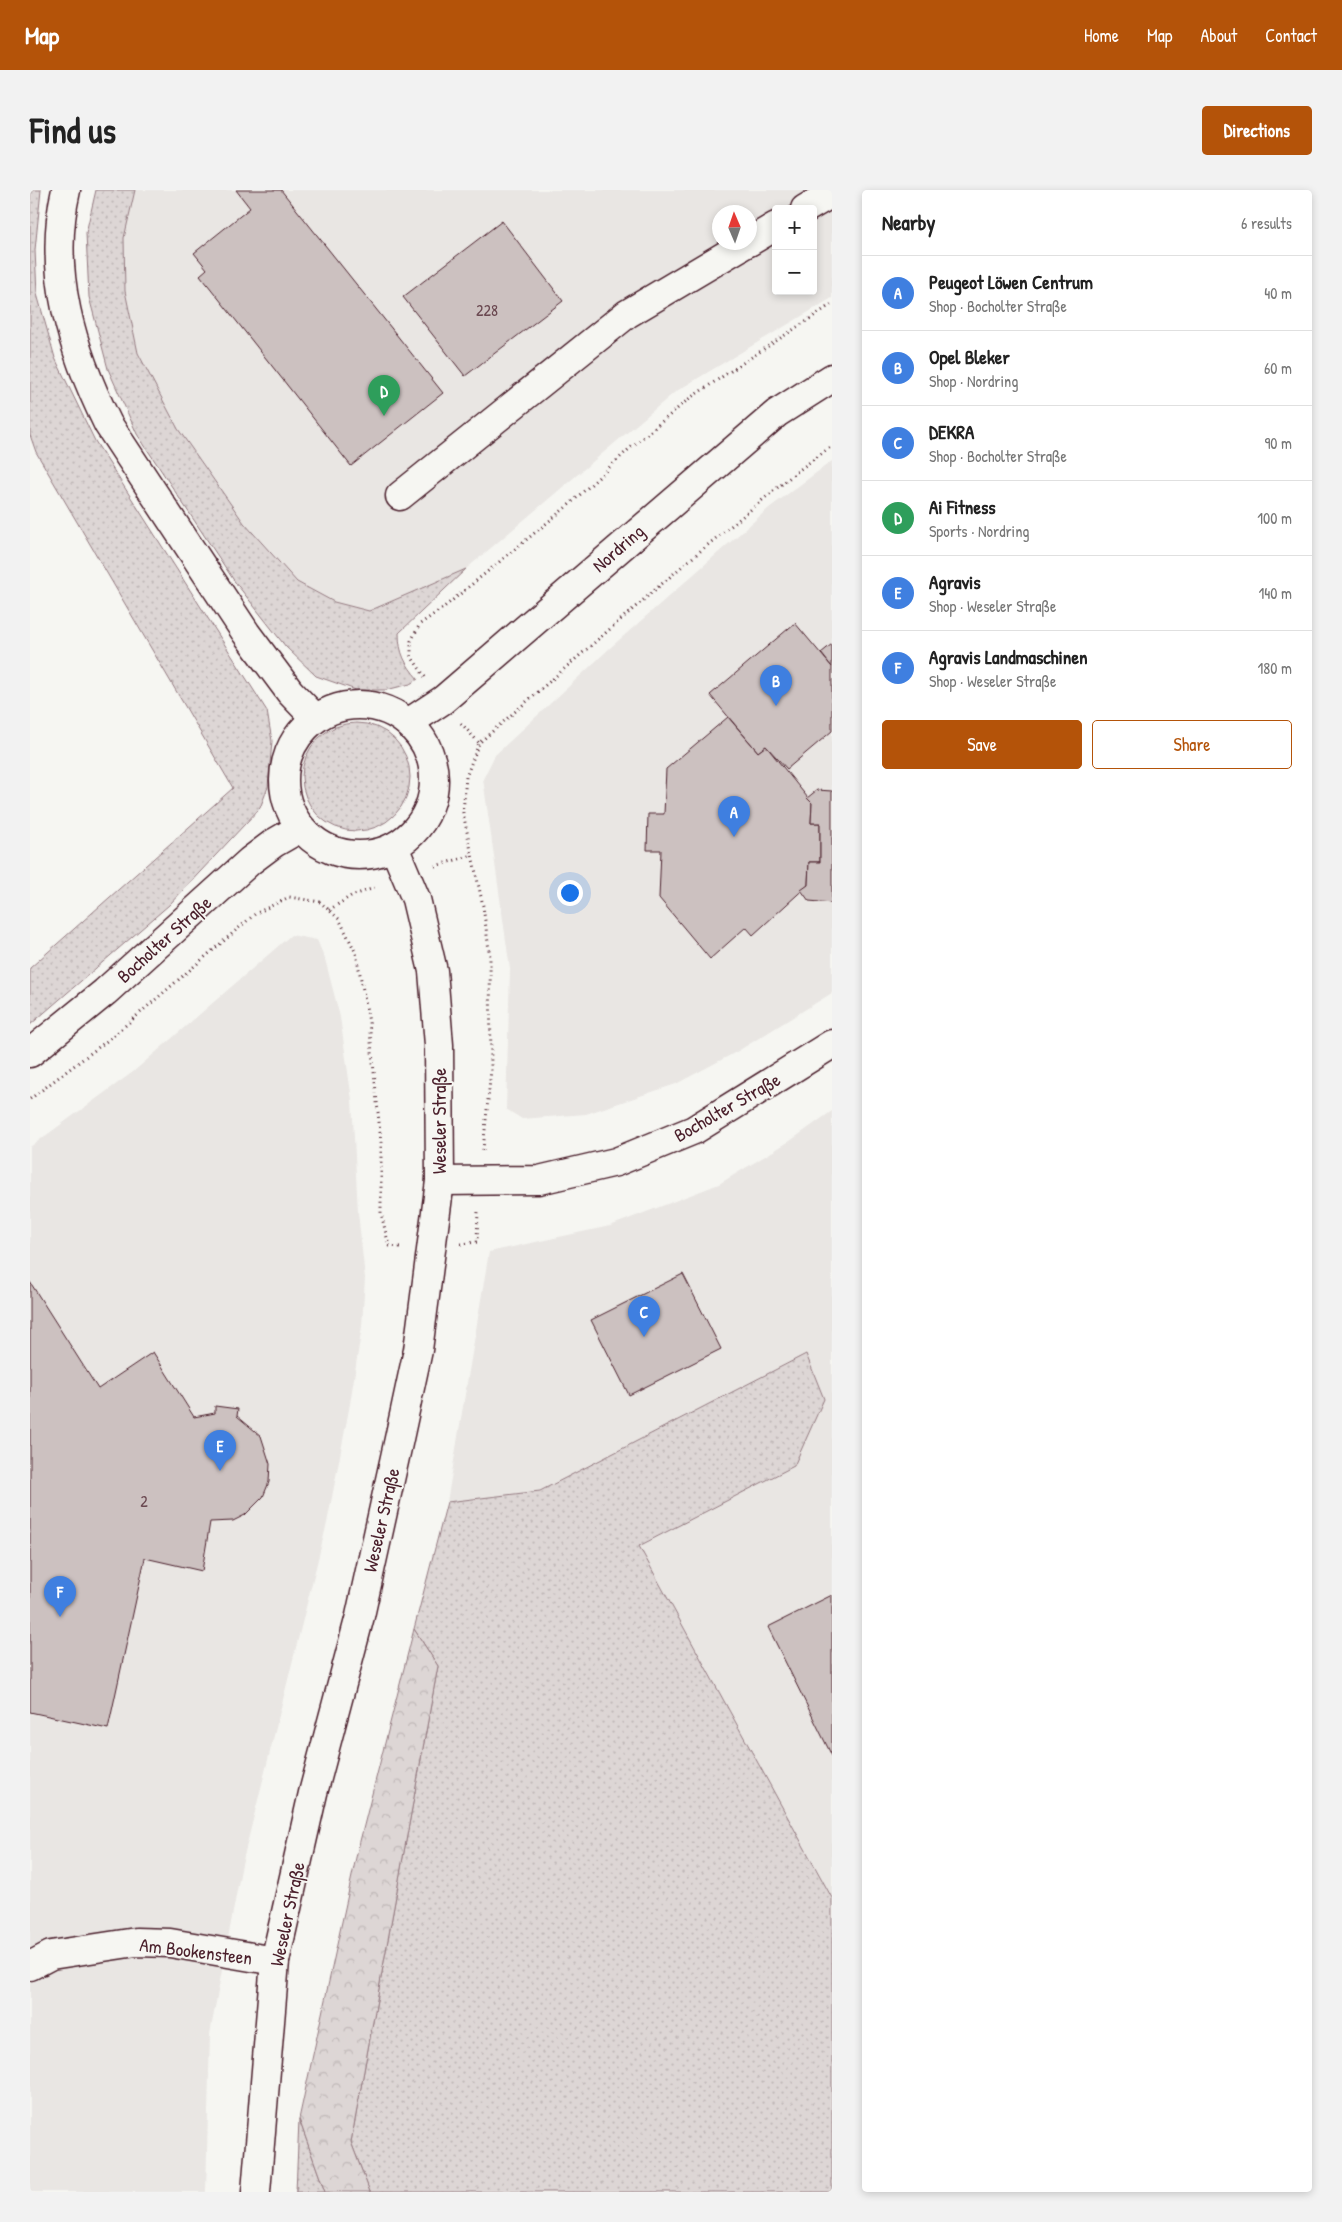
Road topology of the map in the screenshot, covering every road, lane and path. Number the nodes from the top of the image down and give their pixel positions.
1 (66, 190) edge
2 (832, 192) edge
3 (811, 205) edge
4 (772, 228) edge
5 (757, 237) edge
6 (735, 250) edge
7 (832, 304) edge
8 (832, 378) edge
9 (832, 446) edge
10 (400, 496) dead end
11 (443, 700) junction
12 (314, 718) junction
13 (408, 723) junction
14 (479, 743) junction
15 (300, 828) junction
16 (394, 847) junction
17 (832, 1044) edge
18 (30, 1053) edge
19 (30, 1099) edge
20 (480, 1180) junction
21 (440, 1181) junction
22 (430, 1250) junction
23 (275, 1962) junction
24 (30, 1966) edge
25 (256, 2192) edge

1 - 12 street
2 - 3 street
4 - 5 street
6 - 10 street
7 - 11 path
8 - 11 street, Nordring
9 - 14 path
11 - 13 street, Nordring
11 - 14 path
12 - 13 street
12 - 15 street
13 - 16 street
14 - 20 path
15 - 16 street
15 - 18 street, Bocholter Straße
16 - 21 street, Weseler Straße
17 - 20 street, Bocholter Straße
19 - 22 path
20 - 21 street, Bocholter Straße
20 - 22 path
21 - 22 street, Weseler Straße
22 - 23 street, Weseler Straße
23 - 24 street, Am Bookensteen
23 - 25 street, Weseler Straße

